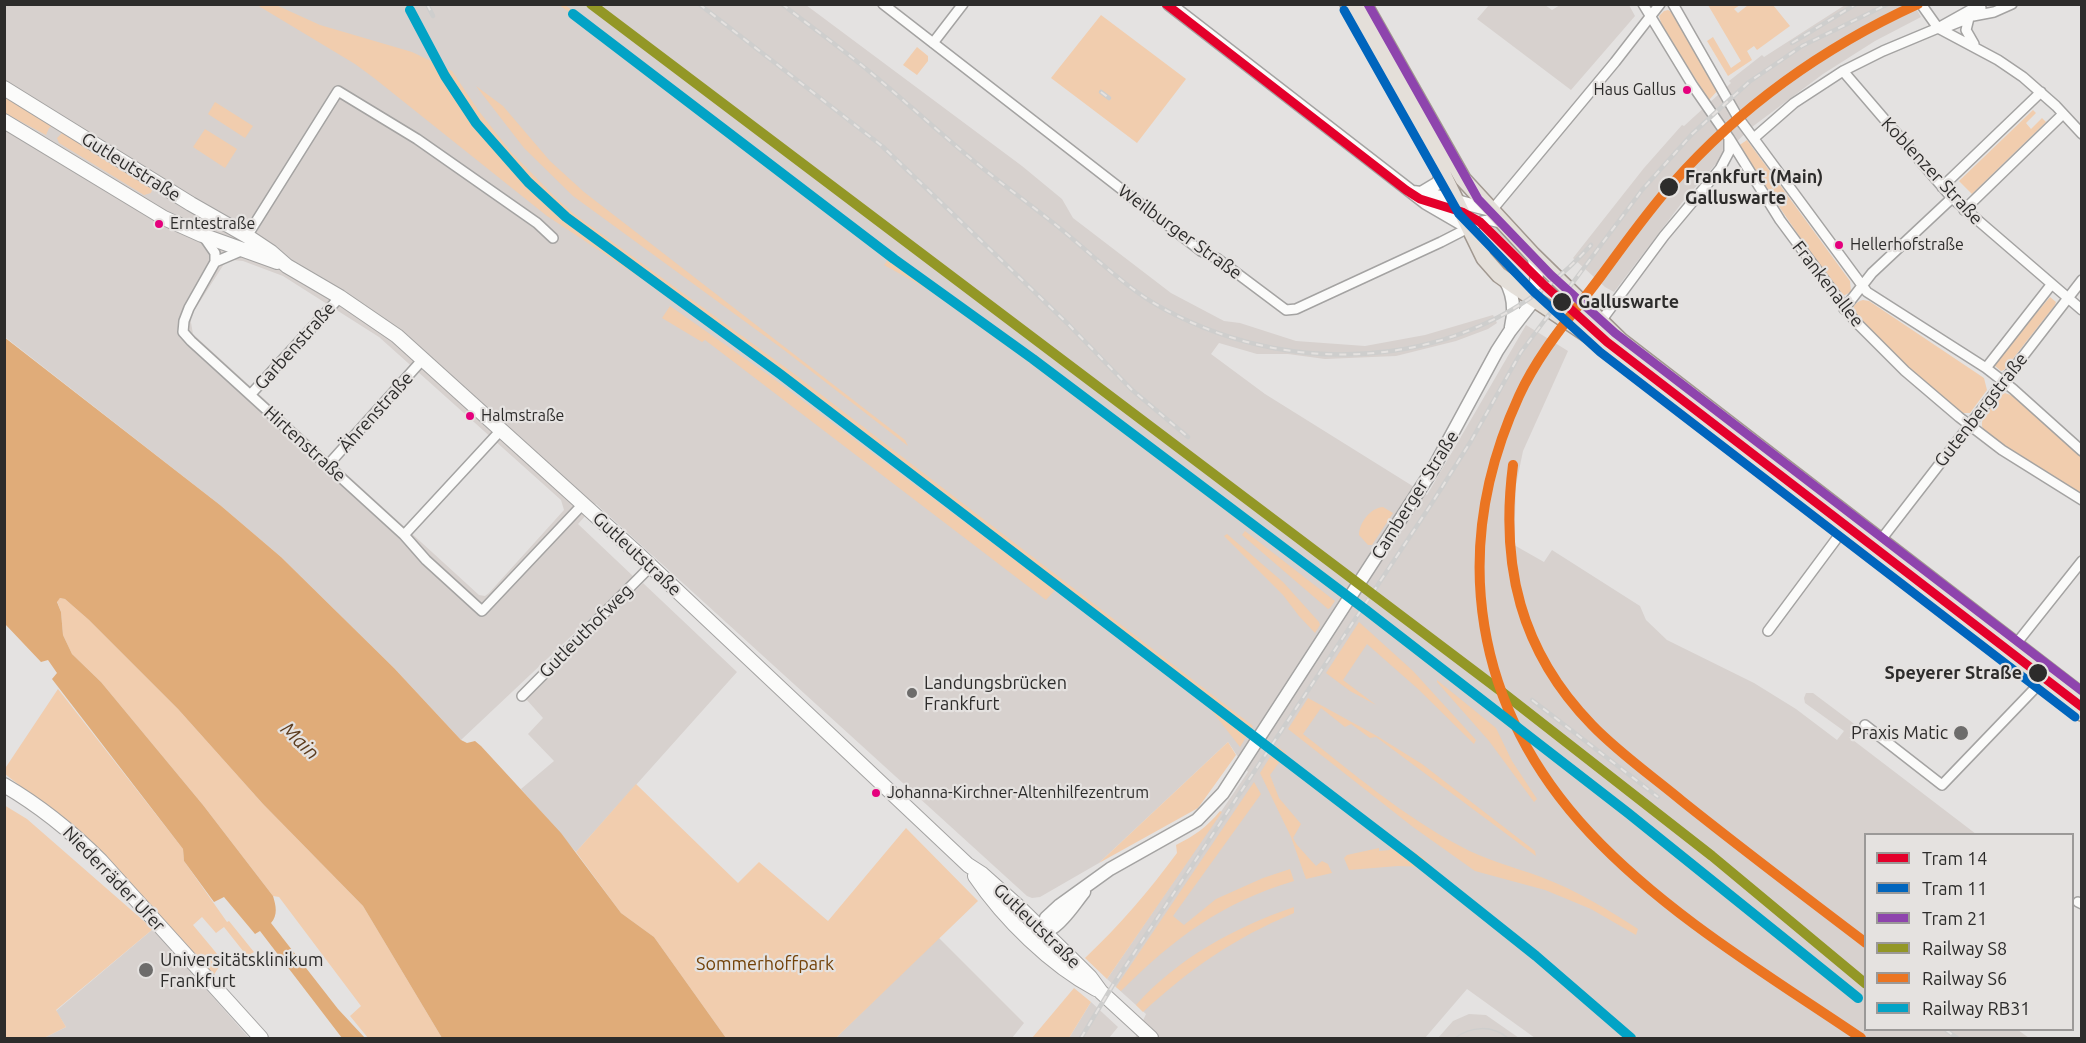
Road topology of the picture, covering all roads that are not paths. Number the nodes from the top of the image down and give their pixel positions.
1 (883, 4) edge
2 (963, 4) edge
3 (1169, 4) edge
4 (1348, 4) edge
5 (1364, 4) edge
6 (1642, 4) edge
7 (1660, 4) edge
8 (1673, 4) edge
9 (1921, 4) edge
10 (1982, 4) edge
11 (1986, 4) edge
12 (2012, 4) edge
13 (1650, 17) junction
14 (1971, 17) junction
15 (1938, 28) junction
16 (933, 43) junction
17 (1977, 49) junction
18 (1844, 71) junction
19 (4, 88) edge
20 (2041, 92) junction
21 (2064, 114) junction
22 (4, 121) edge
23 (2082, 134) edge
24 (1729, 138) junction
25 (1754, 138) junction
26 (1442, 172) junction
27 (1942, 187) junction
28 (1418, 192) junction
29 (1952, 198) junction
30 (1458, 203) junction
31 (1492, 210) junction
32 (1964, 210) junction
33 (1506, 226) junction
34 (1468, 228) junction
35 (202, 235) junction
36 (553, 238) dead end
37 (245, 243) junction
38 (1533, 255) junction
39 (215, 262) junction
40 (1505, 279) junction
41 (2082, 279) edge
42 (1861, 285) junction
43 (2051, 285) junction
44 (340, 297) junction
45 (2067, 299) junction
46 (1534, 300) junction
47 (1844, 309) junction
48 (2082, 310) edge
49 (1600, 321) junction
50 (1510, 331) junction
51 (424, 358) junction
52 (1986, 368) junction
53 (2004, 381) junction
54 (251, 394) junction
55 (1970, 425) junction
56 (502, 429) junction
57 (1741, 443) junction
58 (2082, 451) edge
59 (328, 465) junction
60 (2082, 500) edge
61 (583, 504) junction
62 (1843, 530) junction
63 (404, 535) junction
64 (1880, 541) junction
65 (2082, 561) edge
66 (651, 566) junction
67 (1768, 631) dead end
68 (2011, 650) junction
69 (2041, 682) junction
70 (522, 696) dead end
71 (2082, 696) edge
72 (2082, 713) edge
73 (1865, 724) dead end
74 (4, 785) edge
75 (1008, 903) junction
76 (1047, 928) junction
77 (1021, 930) junction
78 (1048, 956) junction
79 (1101, 992) junction
80 (261, 1038) edge
81 (1151, 1038) edge

1 - 16 street, Weilburger Straße
2 - 16 street
3 - 28 street
4 - 26 main road
5 - 31 main road
6 - 13 street, Frankenallee
7 - 13 street
8 - 25 street, Frankenallee
9 - 15 street
10 - 15 street
11 - 14 street
12 - 14 street
13 - 24 street, Frankenallee
13 - 31 street
14 - 15 street
14 - 17 street
15 - 17 street
15 - 18 street
16 - 34 street, Weilburger Straße
17 - 20 street
18 - 25 street
18 - 27 street, Koblenzer Straße
19 - 37 main road, Gutleutstraße
20 - 21 street
20 - 27 street
21 - 23 street
21 - 32 street
22 - 35 main road, Gutleutstraße
24 - 47 street, Frankenallee
24 - 49 street
25 - 42 street, Frankenallee
26 - 28 street
26 - 30 main road
27 - 29 street, Koblenzer Straße
28 - 30 street
28 - 34 street
29 - 32 street, Koblenzer Straße
29 - 42 street
30 - 31 street
30 - 34 main road
31 - 33 main road
32 - 43 street, Koblenzer Straße
33 - 34 street, Weilburger Straße
33 - 38 main road
34 - 40 main road
35 - 37 main road, Gutleutstraße
35 - 39 street
36 - 37 street
37 - 39 street
37 - 44 main road, Gutleutstraße
38 - 46 street
38 - 49 main road
39 - 54 street, Hirtenstraße
40 - 46 main road
40 - 50 street, Camberger Straße
41 - 45 street, Gutenbergstraße
42 - 47 street
42 - 52 street, Frankenallee
43 - 45 street, Koblenzer Straße
43 - 52 street, Gutenbergstraße
44 - 51 main road, Gutleutstraße
44 - 54 street, Garbenstraße
45 - 48 street, Koblenzer Straße
45 - 53 street, Gutenbergstraße
46 - 50 street, Camberger Straße
46 - 57 main road
47 - 55 street, Frankenallee
49 - 57 main road
50 - 76 street, Camberger Straße
51 - 56 main road, Gutleutstraße
51 - 59 street, Ährenstraße
52 - 53 street, Frankenallee
53 - 55 street, Gutenbergstraße
53 - 58 street, Frankenallee
54 - 59 street, Hirtenstraße
55 - 60 street, Frankenallee
55 - 64 street, Gutenbergstraße
56 - 61 main road, Gutleutstraße
56 - 63 street
57 - 62 main road
57 - 64 main road
59 - 63 street, Hirtenstraße
61 - 63 street, Hirtenstraße
61 - 66 main road, Gutleutstraße
62 - 67 street
62 - 68 main road
64 - 68 main road
65 - 68 street
66 - 70 street, Gutleuthofweg
66 - 75 main road, Gutleutstraße
68 - 69 main road
68 - 71 main road
69 - 72 main road
69 - 73 street
74 - 80 main road, Niederräder Ufer
75 - 76 main road, Gutleutstraße
75 - 77 main road, Gutleutstraße
76 - 77 street
76 - 78 street
76 - 79 main road, Gutleutstraße
77 - 78 main road, Gutleutstraße
78 - 79 main road, Gutleutstraße
79 - 81 main road, Gutleutstraße

